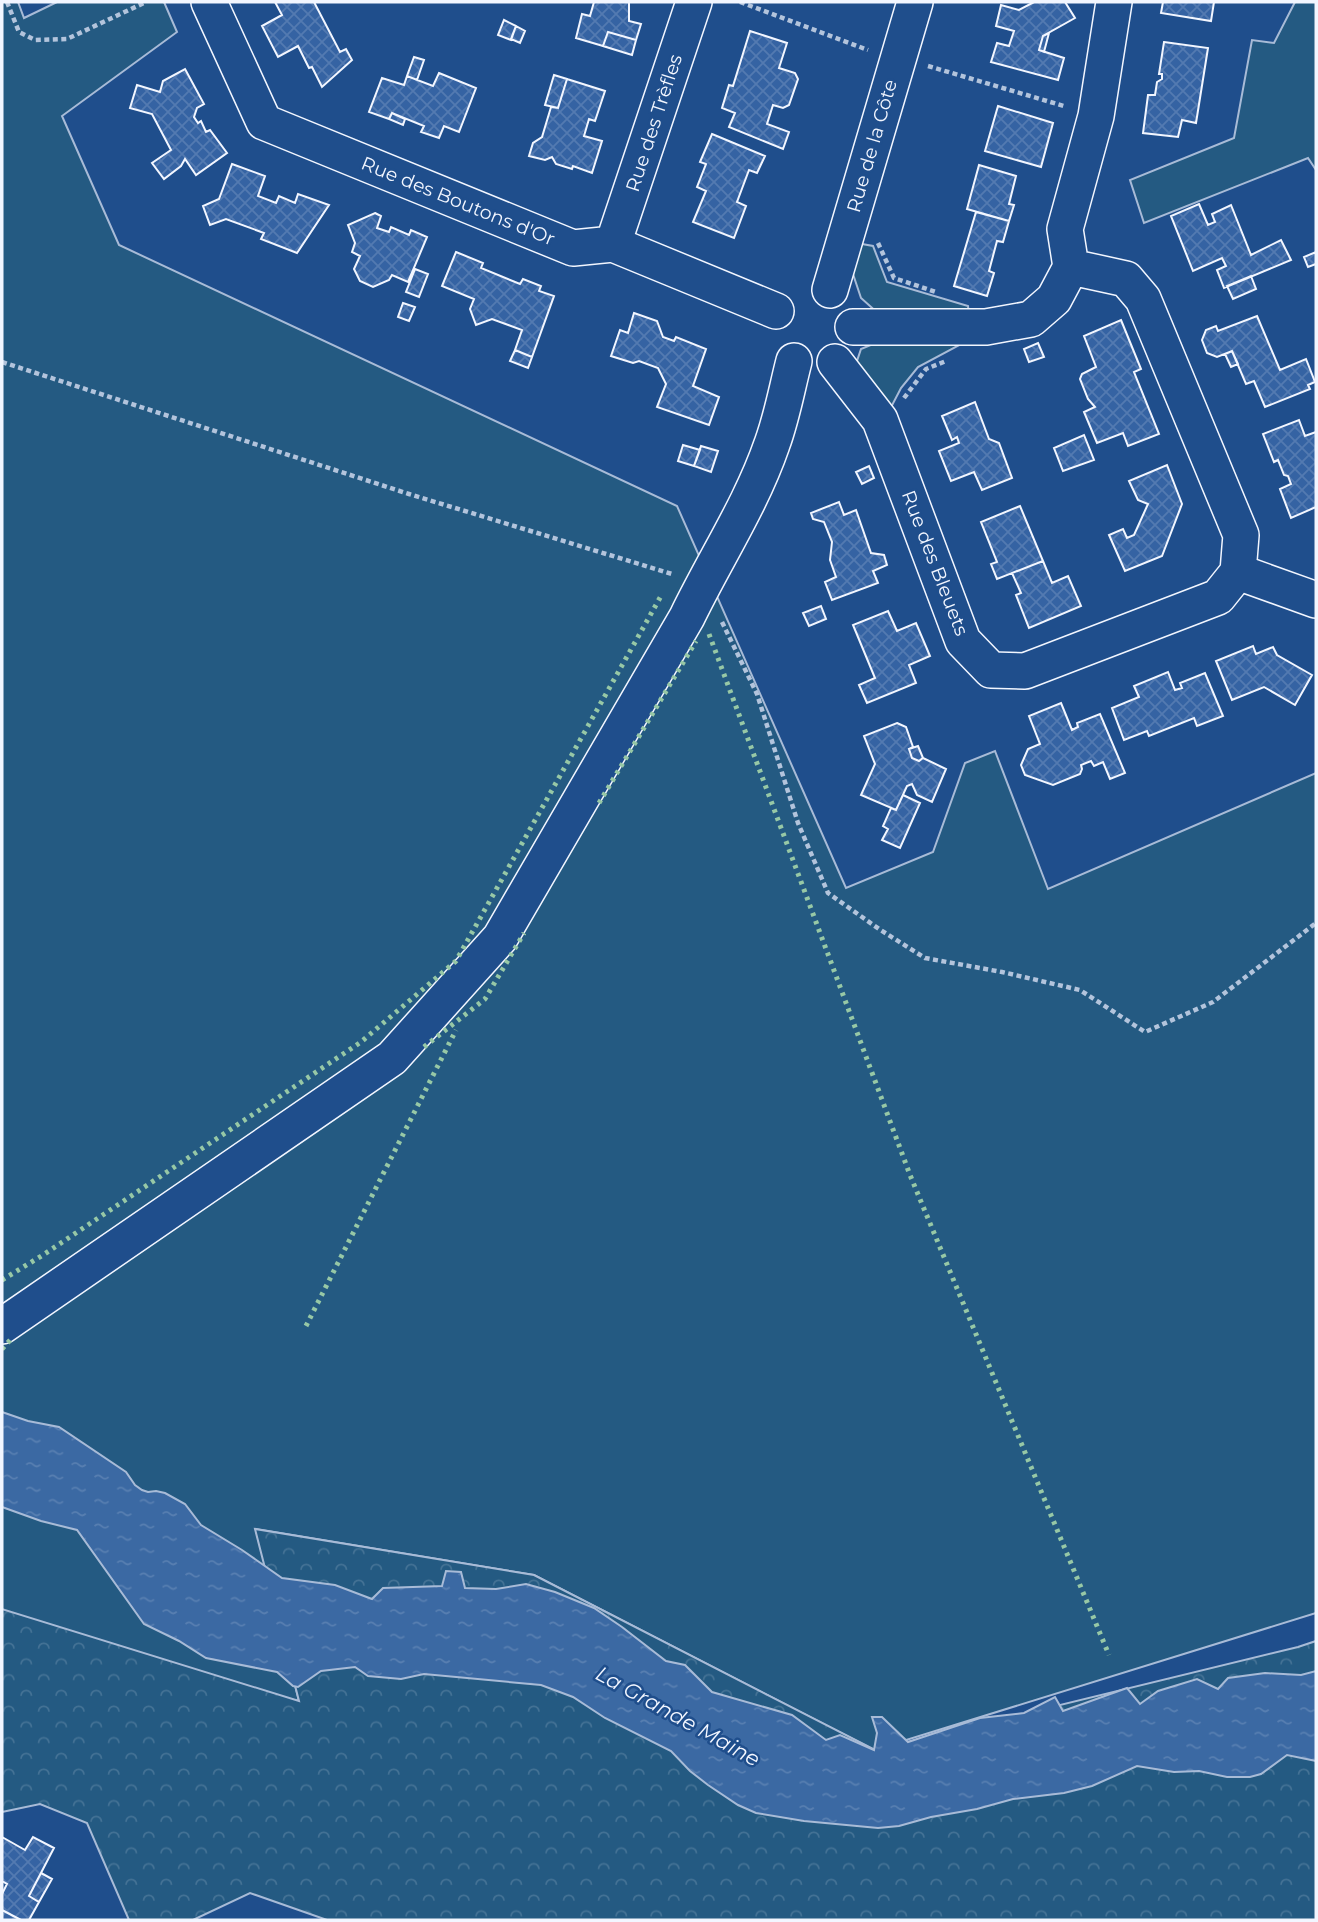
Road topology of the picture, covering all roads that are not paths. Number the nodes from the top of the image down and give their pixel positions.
1 (209, 2) edge
2 (694, 2) edge
3 (915, 2) edge
4 (1114, 2) edge
5 (613, 244) junction
6 (1071, 267) junction
7 (830, 290) junction
8 (776, 311) junction
9 (853, 327) junction
10 (794, 360) junction
11 (835, 362) junction
12 (1238, 572) junction
13 (1316, 600) edge
14 (2, 1326) edge

1 - 5 street, Rue des Boutons d'Or
2 - 5 street, Rue des Trèfles
3 - 7 street, Rue de la Côte
4 - 6 street
5 - 8 street, Rue des Boutons d'Or
6 - 9 street
6 - 12 street
7 - 8 street
7 - 9 street
8 - 10 street
9 - 11 street
10 - 11 street
10 - 14 street
11 - 12 street, Rue des Bleuets
12 - 13 street

